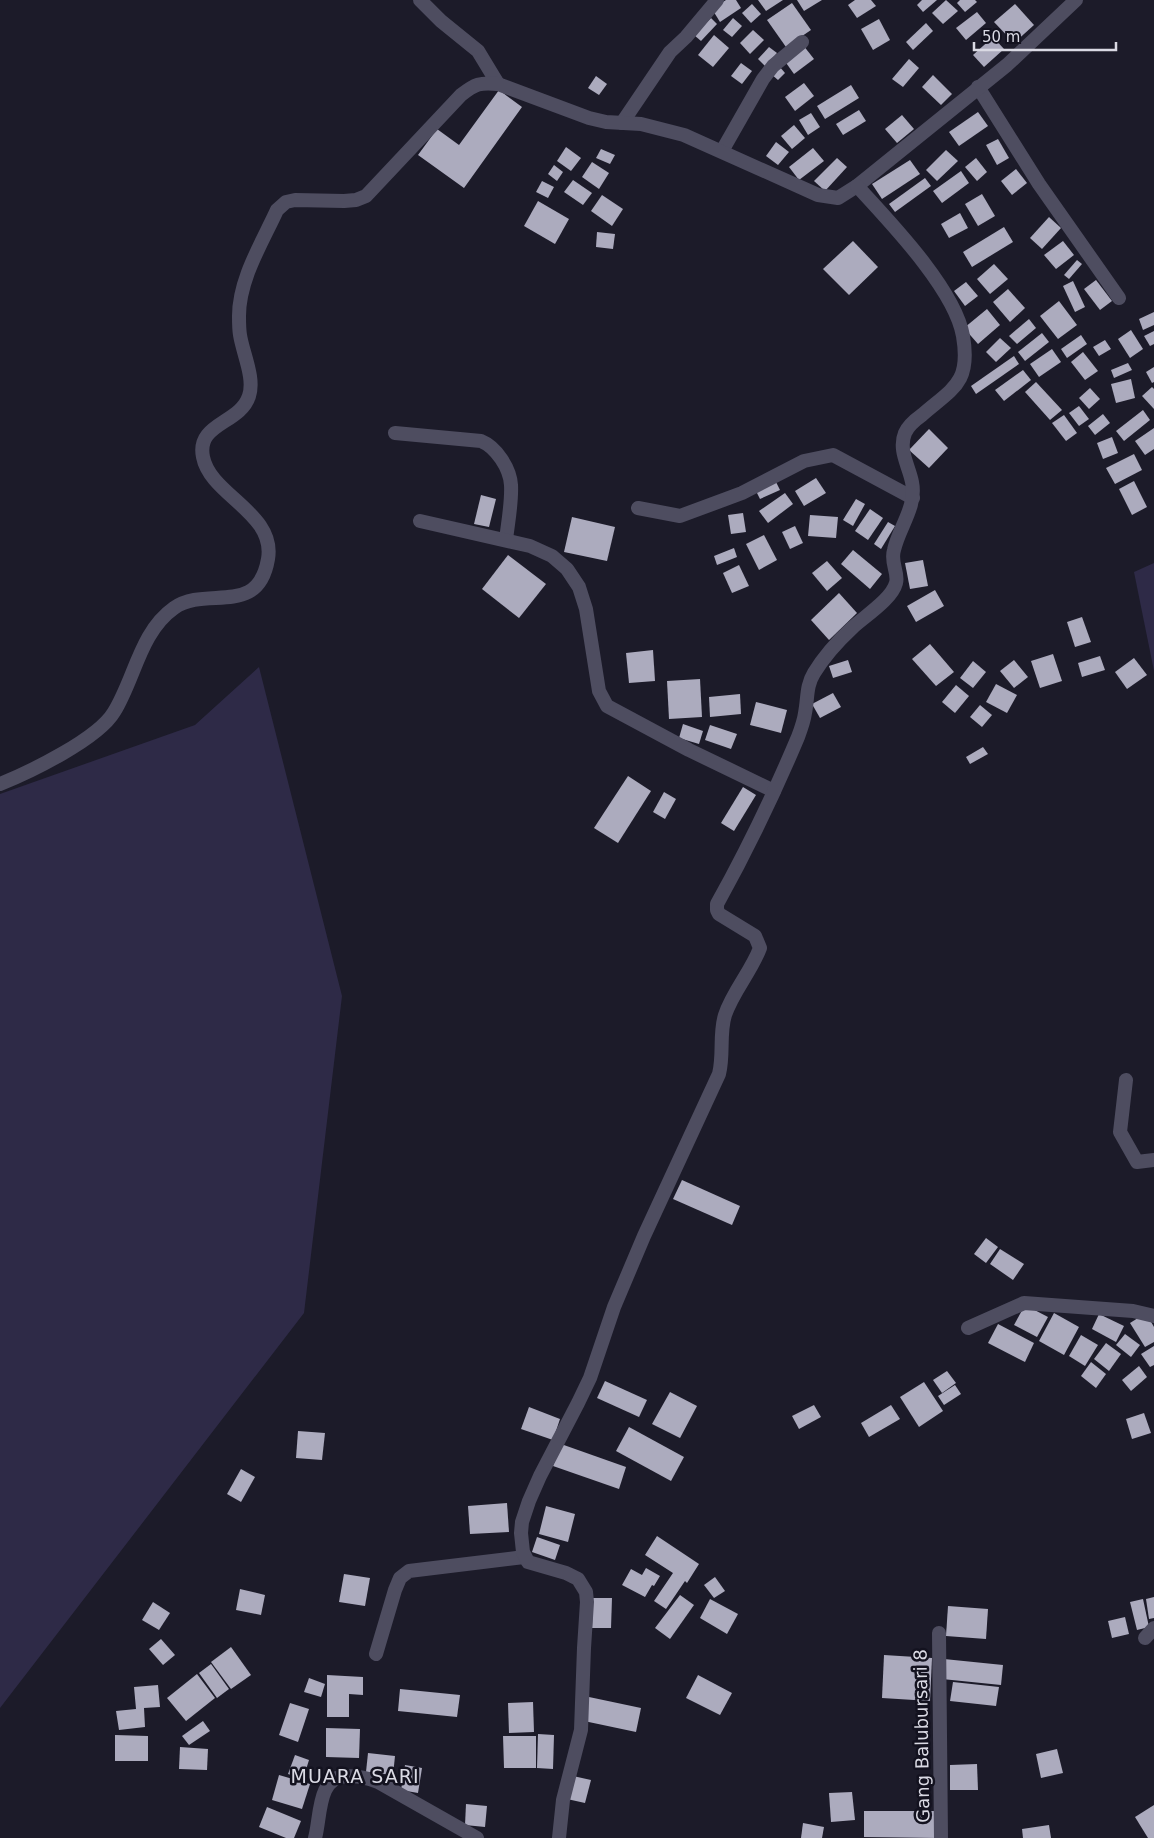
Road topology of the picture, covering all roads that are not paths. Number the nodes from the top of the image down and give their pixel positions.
1 (420, 0) edge
2 (717, 0) edge
3 (1076, 0) edge
4 (802, 42) dead end
5 (498, 84) junction
6 (978, 87) junction
7 (622, 123) junction
8 (722, 151) junction
9 (857, 186) junction
10 (1119, 298) dead end
11 (395, 433) dead end
12 (913, 498) junction
13 (638, 508) dead end
14 (420, 521) dead end
15 (506, 540) junction
16 (0, 784) edge
17 (774, 792) junction
18 (1126, 1080) dead end
19 (1154, 1160) edge
20 (1154, 1316) edge
21 (968, 1328) dead end
22 (524, 1557) junction
23 (939, 1633) dead end
24 (376, 1654) dead end
25 (315, 1838) edge
26 (477, 1838) edge
27 (559, 1838) edge
28 (942, 1838) edge

1 - 5 street
2 - 7 street
3 - 6 street
4 - 8 street
5 - 7 street
5 - 16 street
6 - 9 street
6 - 10 street
7 - 8 street
8 - 9 street
9 - 12 street
11 - 15 street
12 - 13 street
12 - 17 street
14 - 15 street
15 - 17 street
17 - 22 street
18 - 19 street
20 - 21 street
22 - 24 street
22 - 27 street
23 - 28 street, Gang Balubursari 8
25 - 26 street

